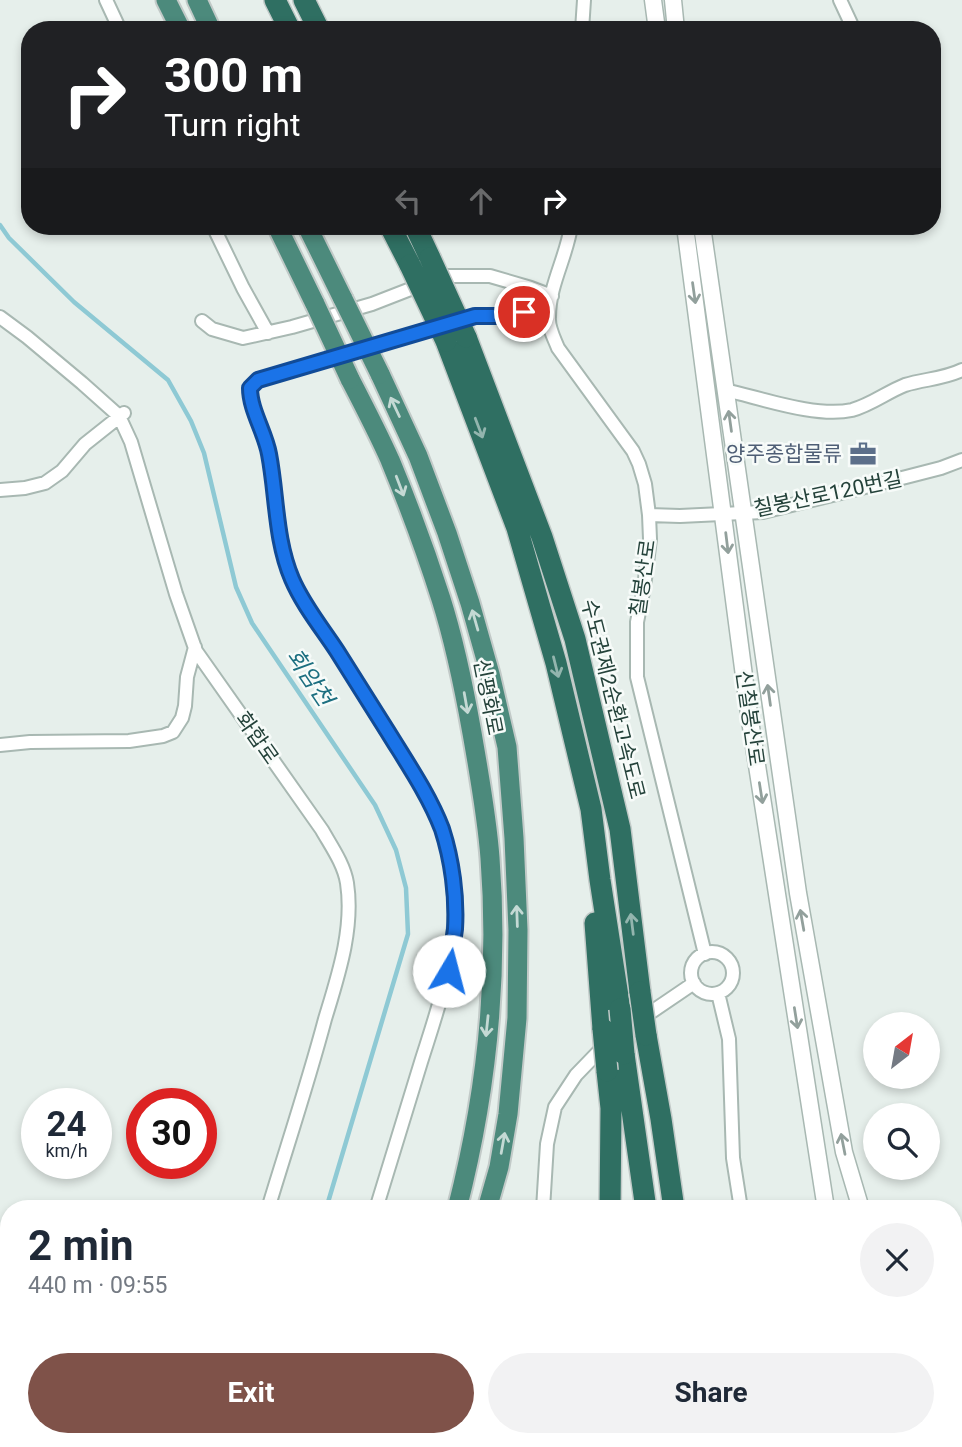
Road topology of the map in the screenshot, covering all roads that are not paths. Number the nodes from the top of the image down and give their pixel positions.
1 (106, 0) edge
2 (166, 0) edge
3 (197, 0) edge
4 (275, 0) edge
5 (304, 0) edge
6 (583, 0) edge
7 (653, 0) edge
8 (673, 0) edge
9 (840, 0) edge
10 (116, 21) edge
11 (176, 21) edge
12 (207, 21) edge
13 (286, 21) edge
14 (314, 21) edge
15 (582, 21) edge
16 (656, 21) edge
17 (675, 21) edge
18 (850, 21) edge
19 (217, 235) edge
20 (281, 235) edge
21 (311, 235) edge
22 (398, 235) edge
23 (416, 235) edge
24 (569, 235) edge
25 (686, 235) edge
26 (703, 235) edge
27 (420, 261) junction
28 (531, 288) junction
29 (552, 296) junction
30 (0, 317) edge
31 (202, 321) dead end
32 (268, 332) junction
33 (456, 339) junction
34 (962, 370) edge
35 (725, 390) junction
36 (122, 414) junction
37 (962, 460) edge
38 (0, 490) edge
39 (743, 513) junction
40 (723, 514) junction
41 (649, 515) junction
42 (195, 647) junction
43 (0, 745) edge
44 (591, 809) junction
45 (705, 954) junction
46 (694, 983) junction
47 (718, 993) junction
48 (271, 1200) edge
49 (379, 1200) edge
50 (459, 1200) edge
51 (490, 1200) edge
52 (544, 1200) edge
53 (610, 1200) edge
54 (645, 1200) edge
55 (673, 1200) edge
56 (740, 1200) edge
57 (825, 1200) edge
58 (858, 1200) edge

1 - 10 street
2 - 11 highway
3 - 12 highway
4 - 13 highway
5 - 14 highway
6 - 15 street
7 - 16 street
8 - 17 street
9 - 18 street
19 - 32 street
20 -> 50 highway, 신평화로, bridge
51 -> 21 highway, 신평화로, bridge
22 - 27 highway, 수도권제2순환고속도로
23 - 27 highway, 수도권제2순환고속도로
24 - 29 street, 칠봉산로
25 -> 40 street, 신칠봉산로
26 - 35 street, 신칠봉산로
27 - 33 highway, 수도권제2순환고속도로, bridge
28 - 29 street
28 - 32 street
28 - 49 street
29 - 41 street, 칠봉산로
30 - 36 street, 화합로
31 - 32 street
33 -> 44 highway, 수도권제2순환고속도로
55 -> 33 highway, 수도권제2순환고속도로, bridge
34 - 35 street
39 -> 35 street, 신칠봉산로
36 - 38 street
36 - 42 street, 화합로
37 - 39 street, 칠봉산로120번길
39 - 40 street, 칠봉산로120번길
58 -> 39 street, 신칠봉산로
40 - 41 street, 칠봉산로120번길
40 -> 57 street, 신칠봉산로
41 - 45 street, 칠봉산로
42 - 43 street
42 - 48 street, 화합로
44 - 53 highway, bridge
44 - 54 highway, 수도권제2순환고속도로, bridge
45 - 46 street
45 - 47 street
46 - 47 street
46 - 52 street
47 - 56 street

